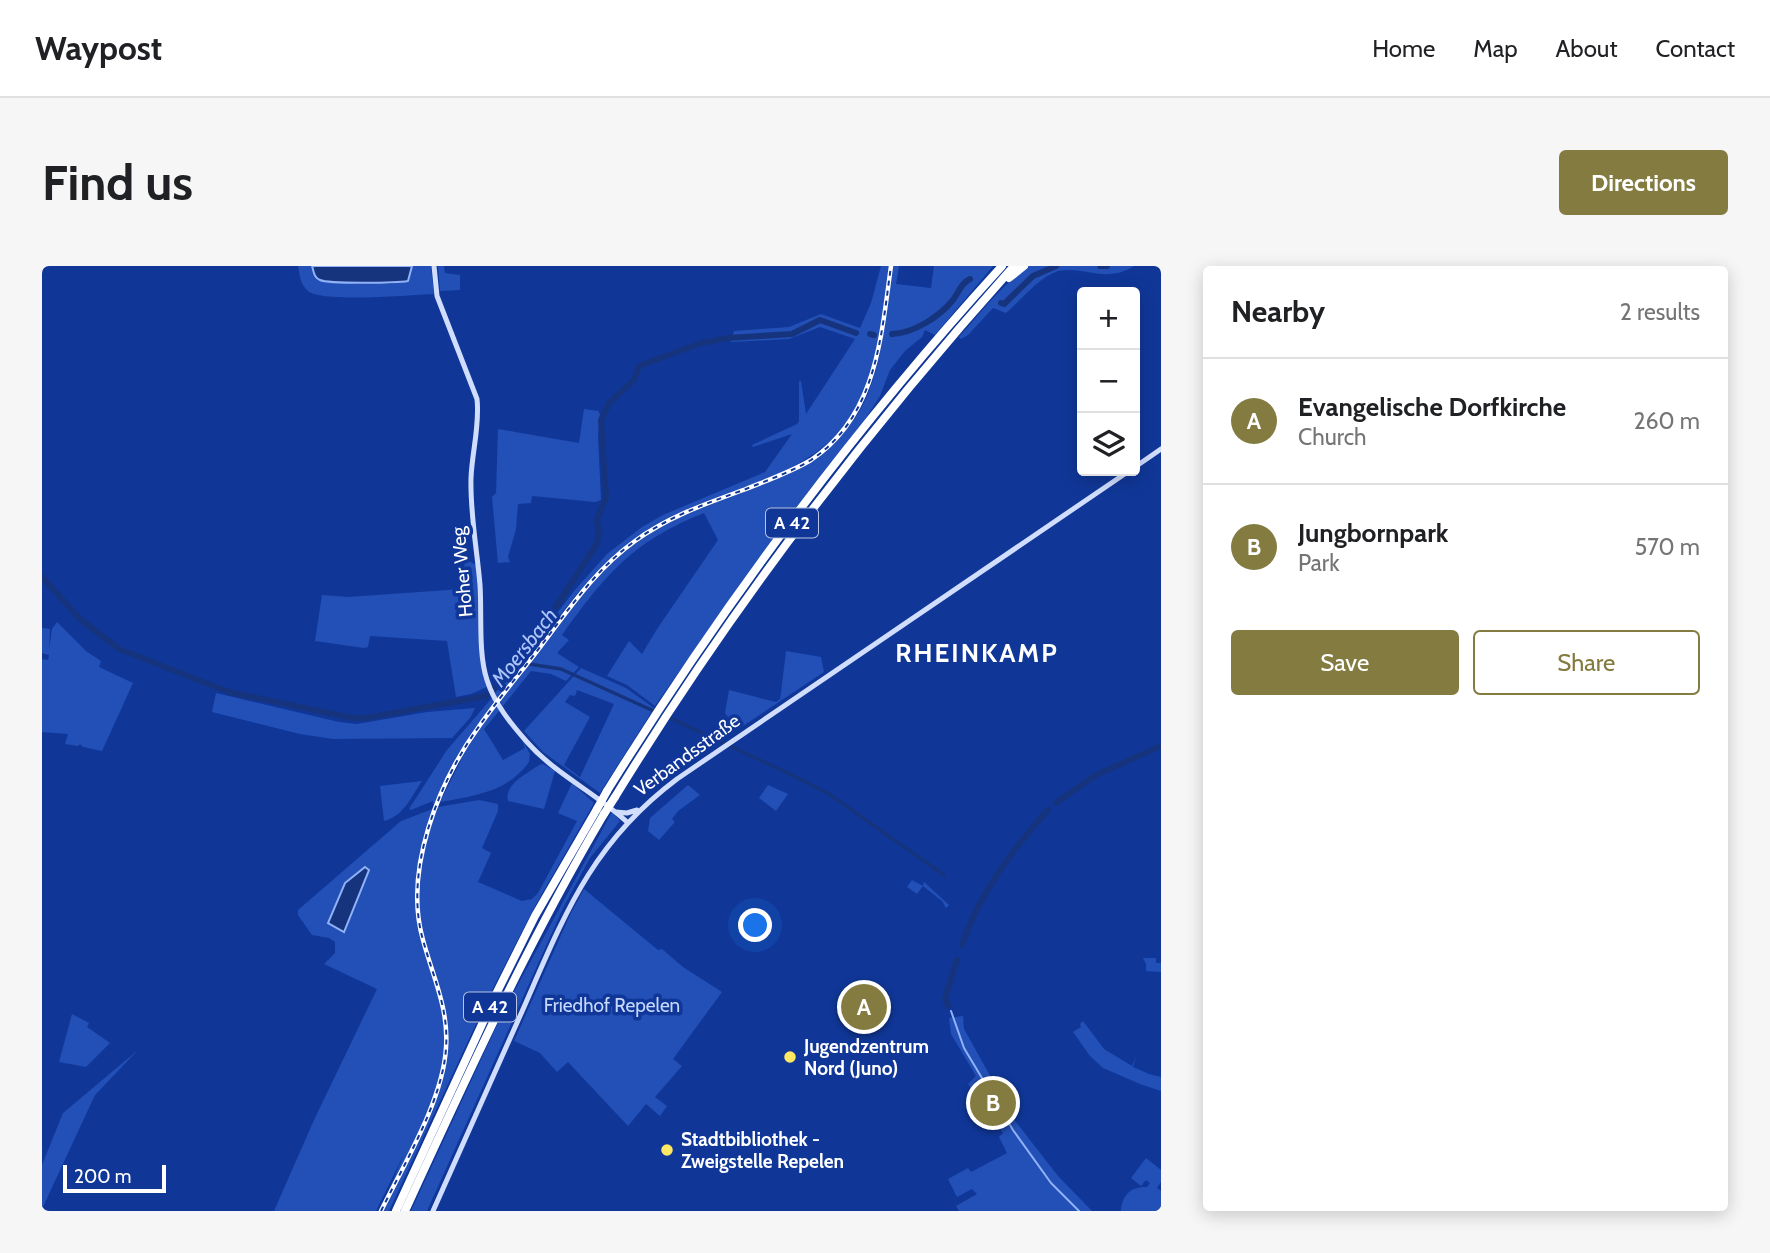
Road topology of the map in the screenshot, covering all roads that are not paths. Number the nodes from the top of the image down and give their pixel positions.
1 (434, 266) edge
2 (996, 266) edge
3 (1002, 266) edge
4 (1014, 266) edge
5 (1024, 266) edge
6 (984, 287) junction
7 (981, 303) junction
8 (1161, 449) edge
9 (1140, 464) edge
10 (1122, 476) edge
11 (668, 705) junction
12 (639, 809) junction
13 (600, 811) junction
14 (616, 812) junction
15 (627, 822) junction
16 (396, 1211) edge
17 (405, 1211) edge
18 (433, 1211) edge

1 - 14 main road, Hoher Weg
2 - 6 highway
3 - 6 highway, A 42
4 - 7 highway, A 42
5 - 7 highway
6 - 11 highway, A 42
7 - 11 highway, A 42
8 - 9 main road
10 - 12 main road, Verbandsstraße
11 - 13 highway, A 42, bridge
12 - 14 main road
12 - 15 main road, Verbandsstraße
13 - 16 highway, A 42
13 - 17 highway, A 42
14 - 15 main road, Hoher Weg
15 - 18 main road, Verbandsstraße

